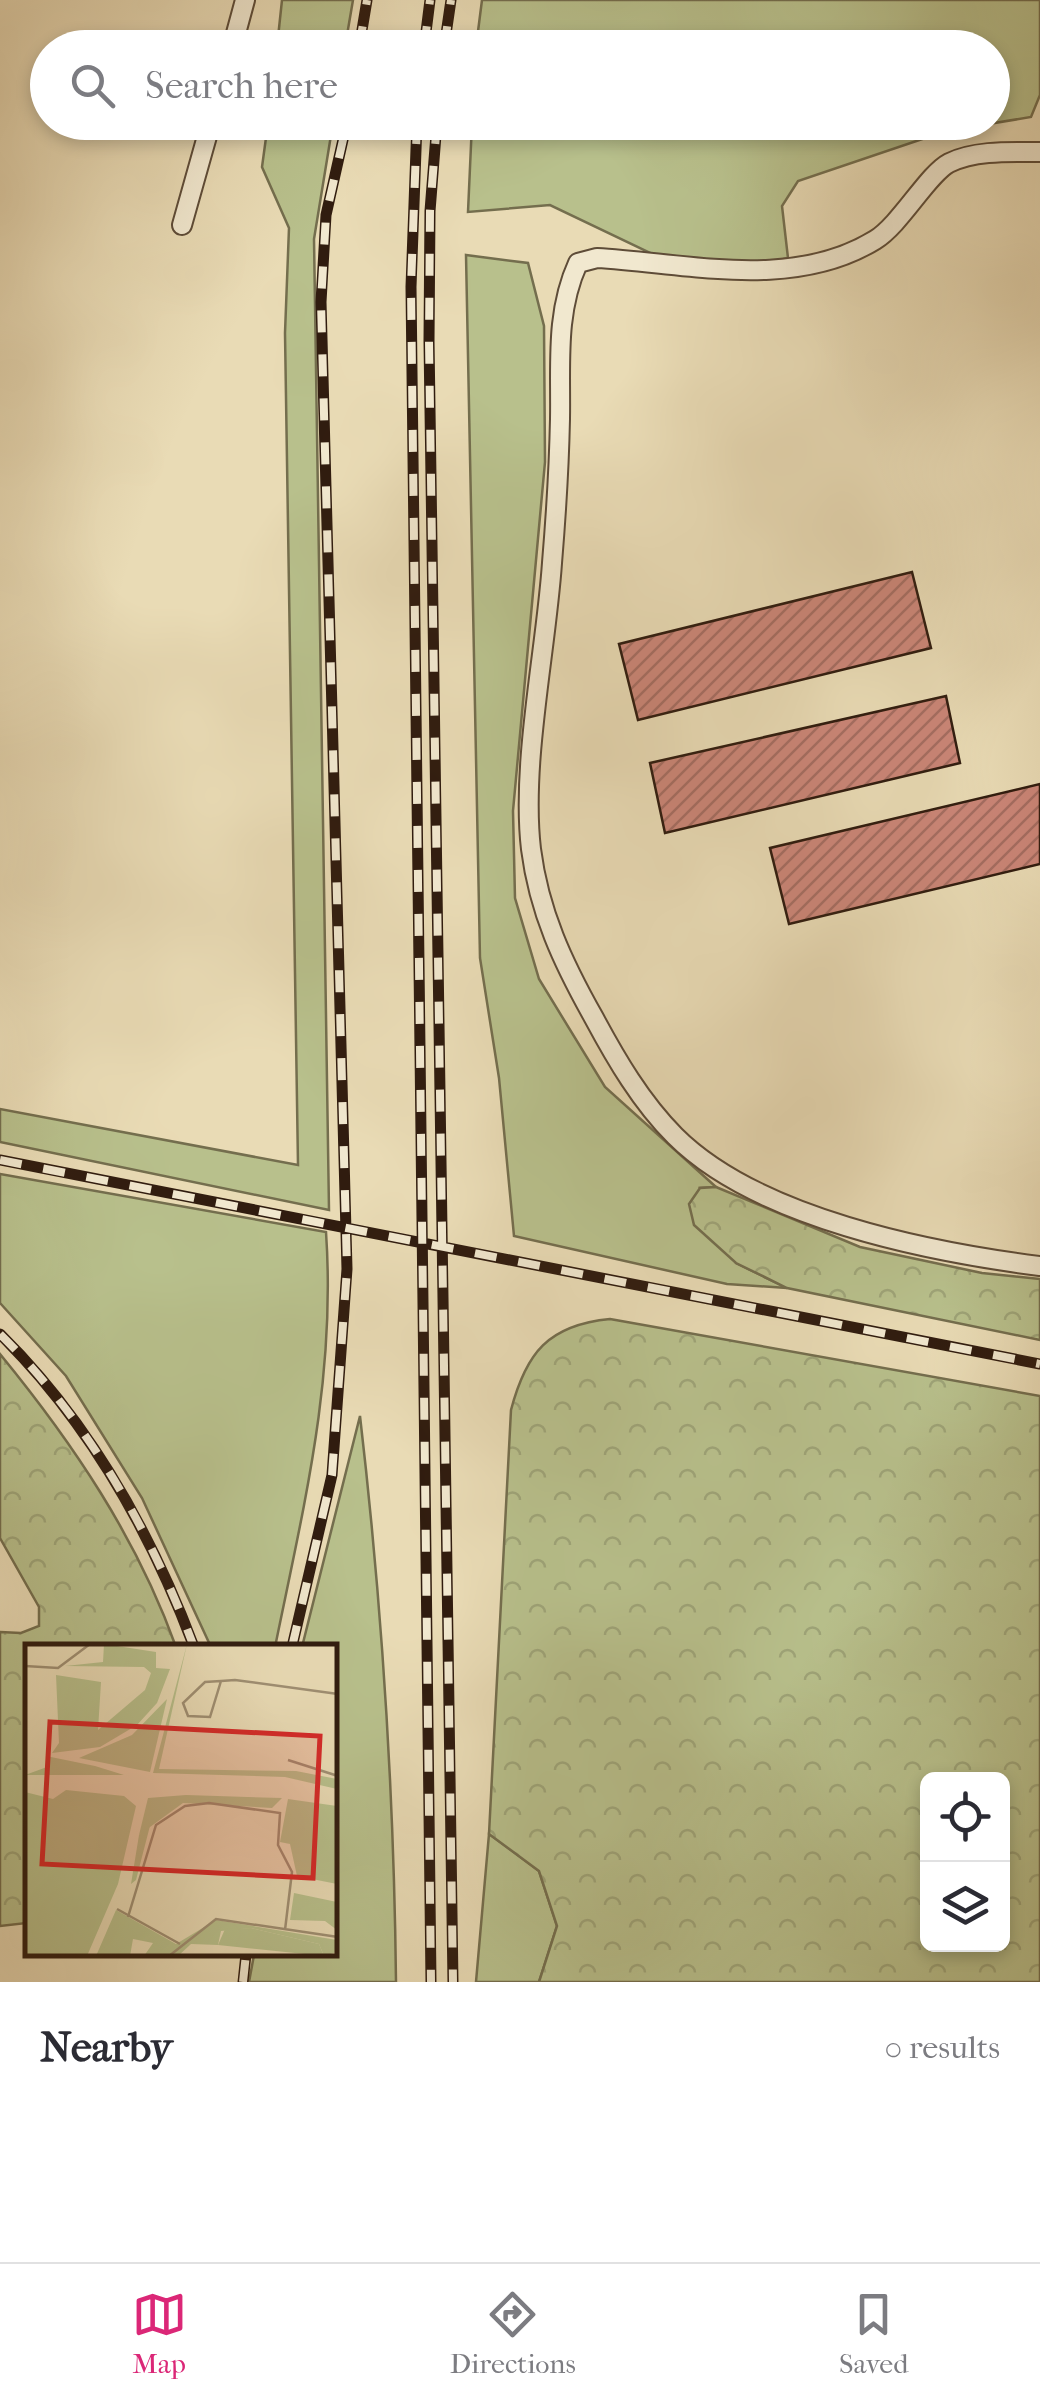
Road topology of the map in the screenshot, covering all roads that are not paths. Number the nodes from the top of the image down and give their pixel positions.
1 (245, 0) edge
2 (237, 30) edge
3 (206, 140) edge
4 (1040, 152) edge
5 (182, 226) dead end
6 (1040, 1266) edge

1 - 2 lane
3 - 5 lane
4 - 6 lane

